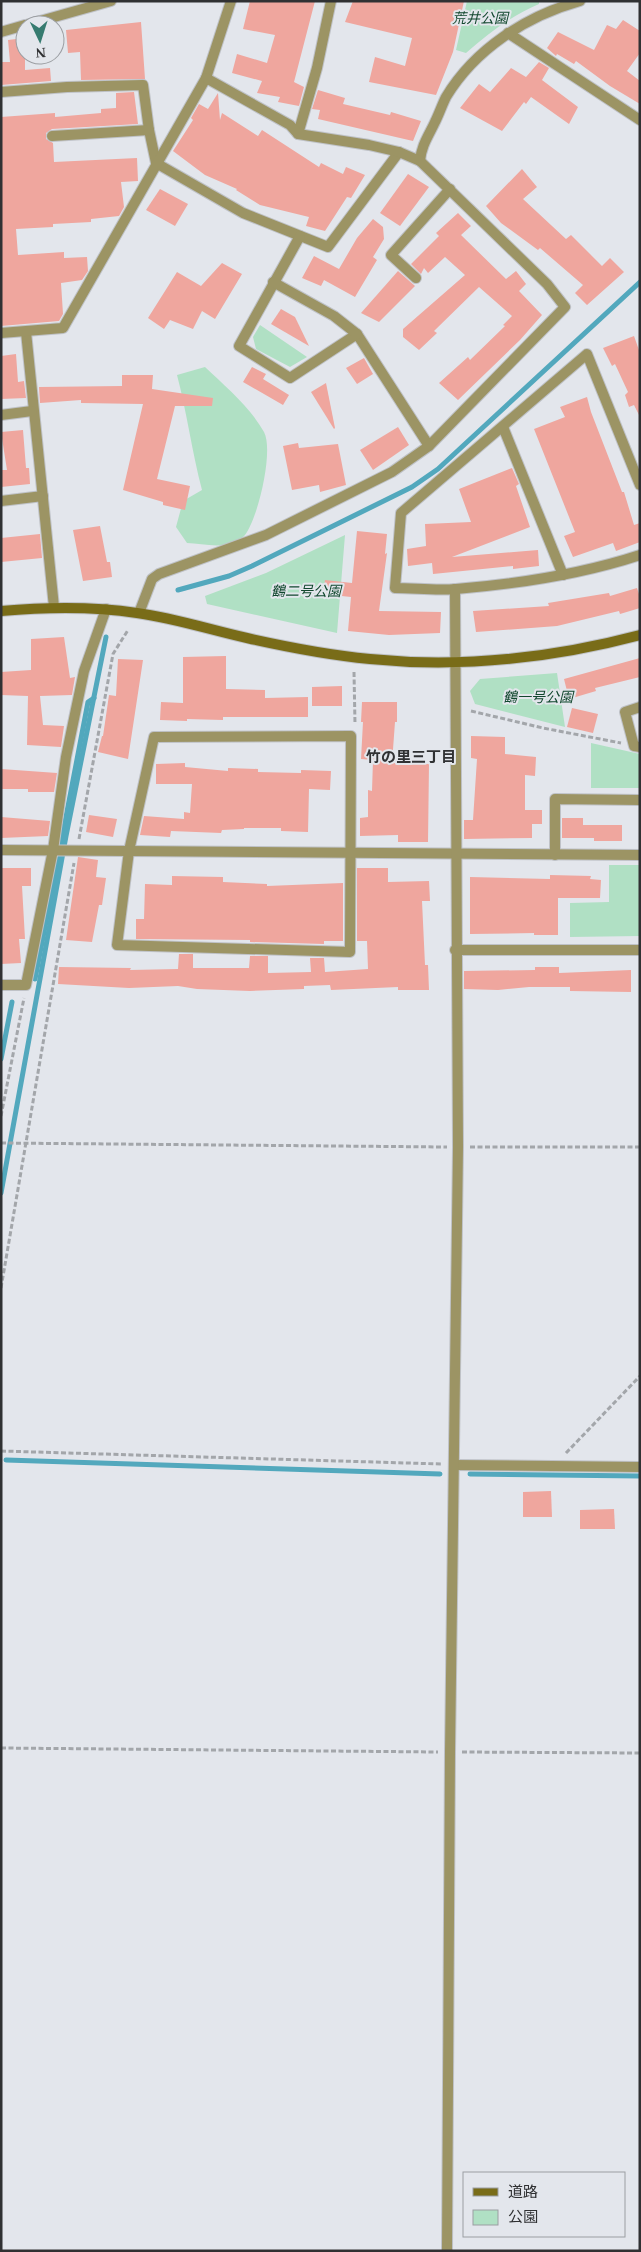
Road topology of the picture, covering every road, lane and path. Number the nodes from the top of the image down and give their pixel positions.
1 (111, 1) edge
2 (230, 1) edge
3 (332, 1) edge
4 (580, 1) edge
5 (565, 3) edge
6 (61, 15) edge
7 (15, 28) edge
8 (1, 32) edge
9 (508, 33) junction
10 (206, 78) junction
11 (1, 92) edge
12 (640, 120) edge
13 (148, 130) junction
14 (298, 134) junction
15 (52, 136) dead end
16 (399, 152) junction
17 (420, 161) junction
18 (156, 163) junction
19 (450, 189) junction
20 (300, 236) junction
21 (416, 278) dead end
22 (273, 282) junction
23 (26, 332) junction
24 (1, 333) edge
25 (357, 334) junction
26 (32, 411) junction
27 (1, 415) edge
28 (503, 427) junction
29 (429, 446) junction
30 (640, 485) edge
31 (43, 496) junction
32 (1, 502) edge
33 (640, 556) edge
34 (563, 575) junction
35 (455, 590) junction
36 (54, 607) junction
37 (106, 609) junction
38 (1, 611) edge
39 (139, 613) junction
40 (128, 630) dead end
41 (640, 634) edge
42 (456, 661) junction
43 (354, 672) dead end
44 (640, 707) edge
45 (471, 712) dead end
46 (351, 736) junction
47 (637, 746) edge
48 (640, 800) edge
49 (1, 850) edge
50 (54, 850) junction
51 (74, 850) junction
52 (129, 851) junction
53 (350, 854) junction
54 (455, 854) junction
55 (555, 855) junction
56 (640, 855) edge
57 (455, 950) junction
58 (640, 950) edge
59 (1, 985) edge
60 (26, 985) junction
61 (1, 1116) edge
62 (1, 1143) edge
63 (27, 1144) junction
64 (458, 1147) junction
65 (640, 1147) edge
66 (1, 1288) edge
67 (640, 1376) edge
68 (1, 1451) edge
69 (454, 1465) junction
70 (554, 1466) junction
71 (640, 1467) edge
72 (1, 1748) edge
73 (450, 1752) junction
74 (640, 1753) edge
75 (447, 2251) edge

1 - 6 street
2 - 10 street
3 - 14 street
4 - 5 street
5 - 9 street
7 - 8 street
9 - 12 street
9 - 17 street
10 - 14 street
10 - 18 street
11 - 13 street
13 - 15 street
13 - 18 street
14 - 16 street
16 - 17 street
16 - 20 street
17 - 19 street
18 - 20 street
18 - 23 street
19 - 21 street
19 - 29 street
20 - 22 street
22 - 25 street
22 - 25 street
23 - 24 street
23 - 26 street
25 - 29 street
26 - 27 street
26 - 31 street
28 - 30 street
28 - 34 street
28 - 35 street
29 - 39 street
31 - 32 street
31 - 36 street
33 - 34 street
34 - 35 street
35 - 42 street
36 - 37 street
36 - 38 street
37 - 39 street
37 - 50 street
39 - 42 street
40 - 51 path
41 - 42 street
42 - 54 street
43 - 46 path
44 - 47 street
45 - 47 path
46 - 52 street
46 - 53 street
48 - 55 street
49 - 50 street
50 - 51 street
50 - 60 street
51 - 52 street
51 - 63 path
52 - 53 street
52 - 53 street
53 - 54 street
54 - 55 street
54 - 57 street
55 - 56 street
57 - 58 street
57 - 64 street
59 - 60 street
60 - 61 path
62 - 63 path
63 - 64 path
63 - 66 path
64 - 65 path
64 - 69 street
67 - 70 path
68 - 69 path
69 - 70 street
69 - 73 street
70 - 71 street
72 - 73 path
73 - 74 path
73 - 75 street

